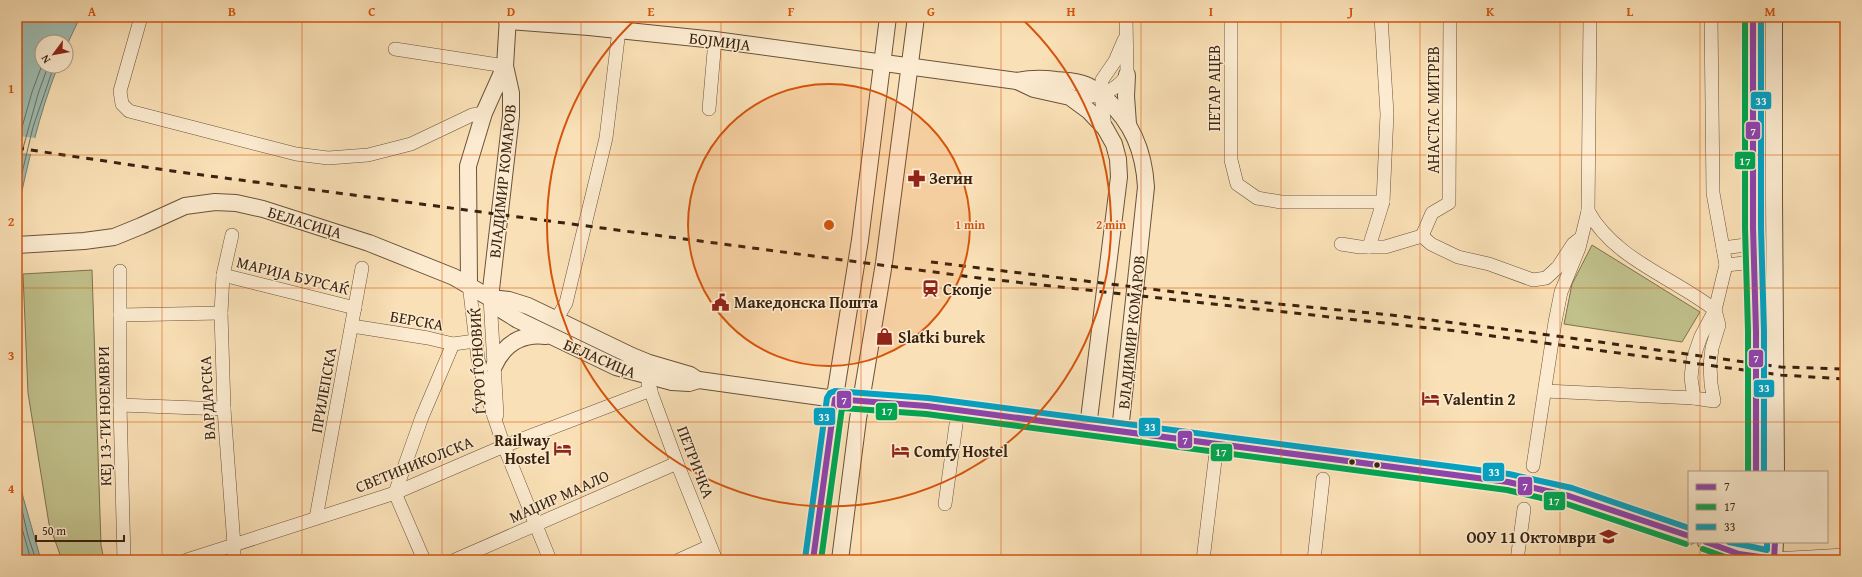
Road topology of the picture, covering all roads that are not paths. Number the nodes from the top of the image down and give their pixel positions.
1 (141, 17) edge
2 (888, 17) edge
3 (916, 17) edge
4 (1126, 17) edge
5 (1231, 17) edge
6 (1381, 17) edge
7 (1450, 17) edge
8 (1590, 17) edge
9 (1711, 17) edge
10 (1753, 17) edge
11 (1774, 17) edge
12 (508, 19) edge
13 (619, 30) junction
14 (1126, 32) junction
15 (715, 40) junction
16 (395, 49) dead end
17 (884, 63) junction
18 (505, 66) junction
19 (910, 67) junction
20 (1110, 70) junction
21 (1127, 75) junction
22 (1017, 81) junction
23 (1078, 82) junction
24 (1101, 95) junction
25 (1070, 97) junction
26 (709, 110) dead end
27 (484, 113) junction
28 (1128, 124) junction
29 (1105, 128) junction
30 (1383, 202) junction
31 (1588, 211) junction
32 (232, 235) dead end
33 (1422, 236) junction
34 (1582, 236) junction
35 (1341, 244) dead end
36 (1753, 244) junction
37 (17, 245) edge
38 (1369, 247) junction
39 (1723, 248) junction
40 (1754, 262) junction
41 (1726, 265) junction
42 (362, 268) dead end
43 (120, 271) dead end
44 (223, 275) junction
45 (469, 284) junction
46 (490, 298) junction
47 (355, 308) junction
48 (1715, 310) junction
49 (221, 313) junction
50 (120, 314) junction
51 (556, 320) junction
52 (352, 326) junction
53 (550, 336) junction
54 (475, 341) junction
55 (453, 344) junction
56 (494, 366) junction
57 (699, 380) junction
58 (648, 383) junction
59 (1545, 391) junction
60 (835, 398) junction
61 (1694, 398) junction
62 (861, 400) junction
63 (120, 405) junction
64 (224, 409) junction
65 (958, 410) junction
66 (1089, 421) junction
67 (497, 423) junction
68 (1121, 425) junction
69 (1217, 444) junction
70 (504, 446) junction
71 (677, 463) junction
72 (1533, 466) dead end
73 (1756, 471) edge
74 (1776, 471) edge
75 (1324, 479) dead end
76 (395, 493) junction
77 (945, 504) dead end
78 (1524, 509) dead end
79 (316, 518) junction
80 (536, 524) junction
81 (1688, 535) edge
82 (1708, 543) edge
83 (1775, 543) edge
84 (234, 545) junction
85 (710, 546) junction
86 (1756, 553) edge
87 (1845, 555) edge
88 (1774, 559) edge
89 (124, 560) edge
90 (187, 560) edge
91 (234, 560) edge
92 (424, 560) edge
93 (455, 560) edge
94 (550, 560) edge
95 (679, 560) edge
96 (716, 560) edge
97 (813, 560) edge
98 (840, 560) edge
99 (1202, 560) edge
100 (1314, 560) edge
101 (1517, 560) edge

1 - 27 street
2 - 17 street
3 - 19 street
4 - 14 street
5 - 30 street, ПЕТАР АЦЕВ
6 - 30 street
7 - 33 street, АНАСТАС МИТРЕВ
8 - 31 street
9 - 39 street
10 - 36 street
11 - 74 street
12 - 13 street, БОЈМИЈА
12 - 18 street, ВЛАДИМИР КОМАРОВ
13 - 15 street, БОЈМИЈА
13 - 51 street
14 - 20 street
14 - 21 street
15 - 17 street, БОЈМИЈА
15 - 26 street
16 - 18 street
17 - 19 street, ВЛАДИМИР КОМАРОВ
17 - 60 street
18 - 27 street, ВЛАДИМИР КОМАРОВ
18 - 46 street, ВЛАДИМИР КОМАРОВ
19 - 22 street, ВЛАДИМИР КОМАРОВ
19 - 62 street
20 - 23 street
20 - 24 street
21 - 24 street
21 - 28 street
22 - 23 street, ВЛАДИМИР КОМАРОВ
22 - 25 street, ВЛАДИМИР КОМАРОВ
23 - 24 street, ВЛАДИМИР КОМАРОВ
24 - 25 street
24 - 28 street, ВЛАДИМИР КОМАРОВ
24 - 29 street
25 - 29 street, ВЛАДИМИР КОМАРОВ
27 - 45 street, ВЛАДИМИР КОМАРОВ
28 - 68 street, ВЛАДИМИР КОМАРОВ
29 - 66 street, ВЛАДИМИР КОМАРОВ
30 - 38 street
31 - 34 street
31 - 48 street
32 - 44 street, ВАРДАРСКА
33 - 34 street
33 - 38 street
34 - 59 street
35 - 38 street
36 - 39 street
36 - 40 street
37 - 45 street, БЕЛАСИЦА
39 - 41 street
40 - 41 street
40 - 73 street
41 - 48 street
42 - 47 street, ПРИЛЕПСКА
43 - 50 street, КЕЈ 13-ТИ НОЕМВРИ
44 - 47 street, МАРИЈА БУРСАЌ
44 - 49 street, ВАРДАРСКА
45 - 46 street, БЕЛАСИЦА
45 - 54 street, ЃУРО ЃОНОВИЌ
46 - 51 street, БЕЛАСИЦА
46 - 53 street, БЕЛАСИЦА
46 - 56 street, ЃУРО ЃОНОВИЌ
47 - 52 street, ПРИЛЕПСКА
48 - 61 street
48 - 61 street
49 - 50 street
49 - 64 street, ВАРДАРСКА
50 - 63 street, КЕЈ 13-ТИ НОЕМВРИ
51 - 57 street, БЕЛАСИЦА
52 - 55 street, БЕРСКА
52 - 79 street, ПРИЛЕПСКА
53 - 56 street
53 - 58 street, БЕЛАСИЦА
54 - 55 street, БЕРСКА
54 - 67 street, ЃУРО ЃОНОВИЌ
55 - 76 street
56 - 67 street, ЃУРО ЃОНОВИЌ
57 - 58 street, БЕЛАСИЦА
57 - 60 street, БЕЛАСИЦА
58 - 70 street, СВЕТИНИКОЛСКА
58 - 71 street, ПЕТРИЧКА
59 - 61 street
59 - 72 street
60 - 62 street, БЕЛАСИЦА
60 - 97 street
62 - 65 street, БЕЛАСИЦА
62 - 98 street
63 - 64 street
63 - 89 street, КЕЈ 13-ТИ НОЕМВРИ
64 - 84 street, ВАРДАРСКА
65 - 66 street, БЕЛАСИЦА
65 - 77 street
66 - 68 street, БЕЛАСИЦА
67 - 70 street, ЃУРО ЃОНОВИЌ
68 - 69 street, БЕЛАСИЦА
69 - 81 street, БЕЛАСИЦА
69 - 99 street
70 - 76 street, СВЕТИНИКОЛСКА
70 - 80 street, ЃУРО ЃОНОВИЌ
71 - 80 street, МАЏИР МААЛО
71 - 85 street, ПЕТРИЧКА
75 - 100 street
76 - 79 street, СВЕТИНИКОЛСКА
76 - 92 street
78 - 101 street
79 - 84 street, СВЕТИНИКОЛСКА
80 - 93 street, МАЏИР МААЛО
80 - 94 street, ЃУРО ЃОНОВИЌ
82 - 86 street
83 - 88 street
84 - 90 street, СВЕТИНИКОЛСКА
84 - 91 street, ВАРДАРСКА
85 - 95 street
85 - 96 street, ПЕТРИЧКА
86 - 88 street
87 - 88 street

